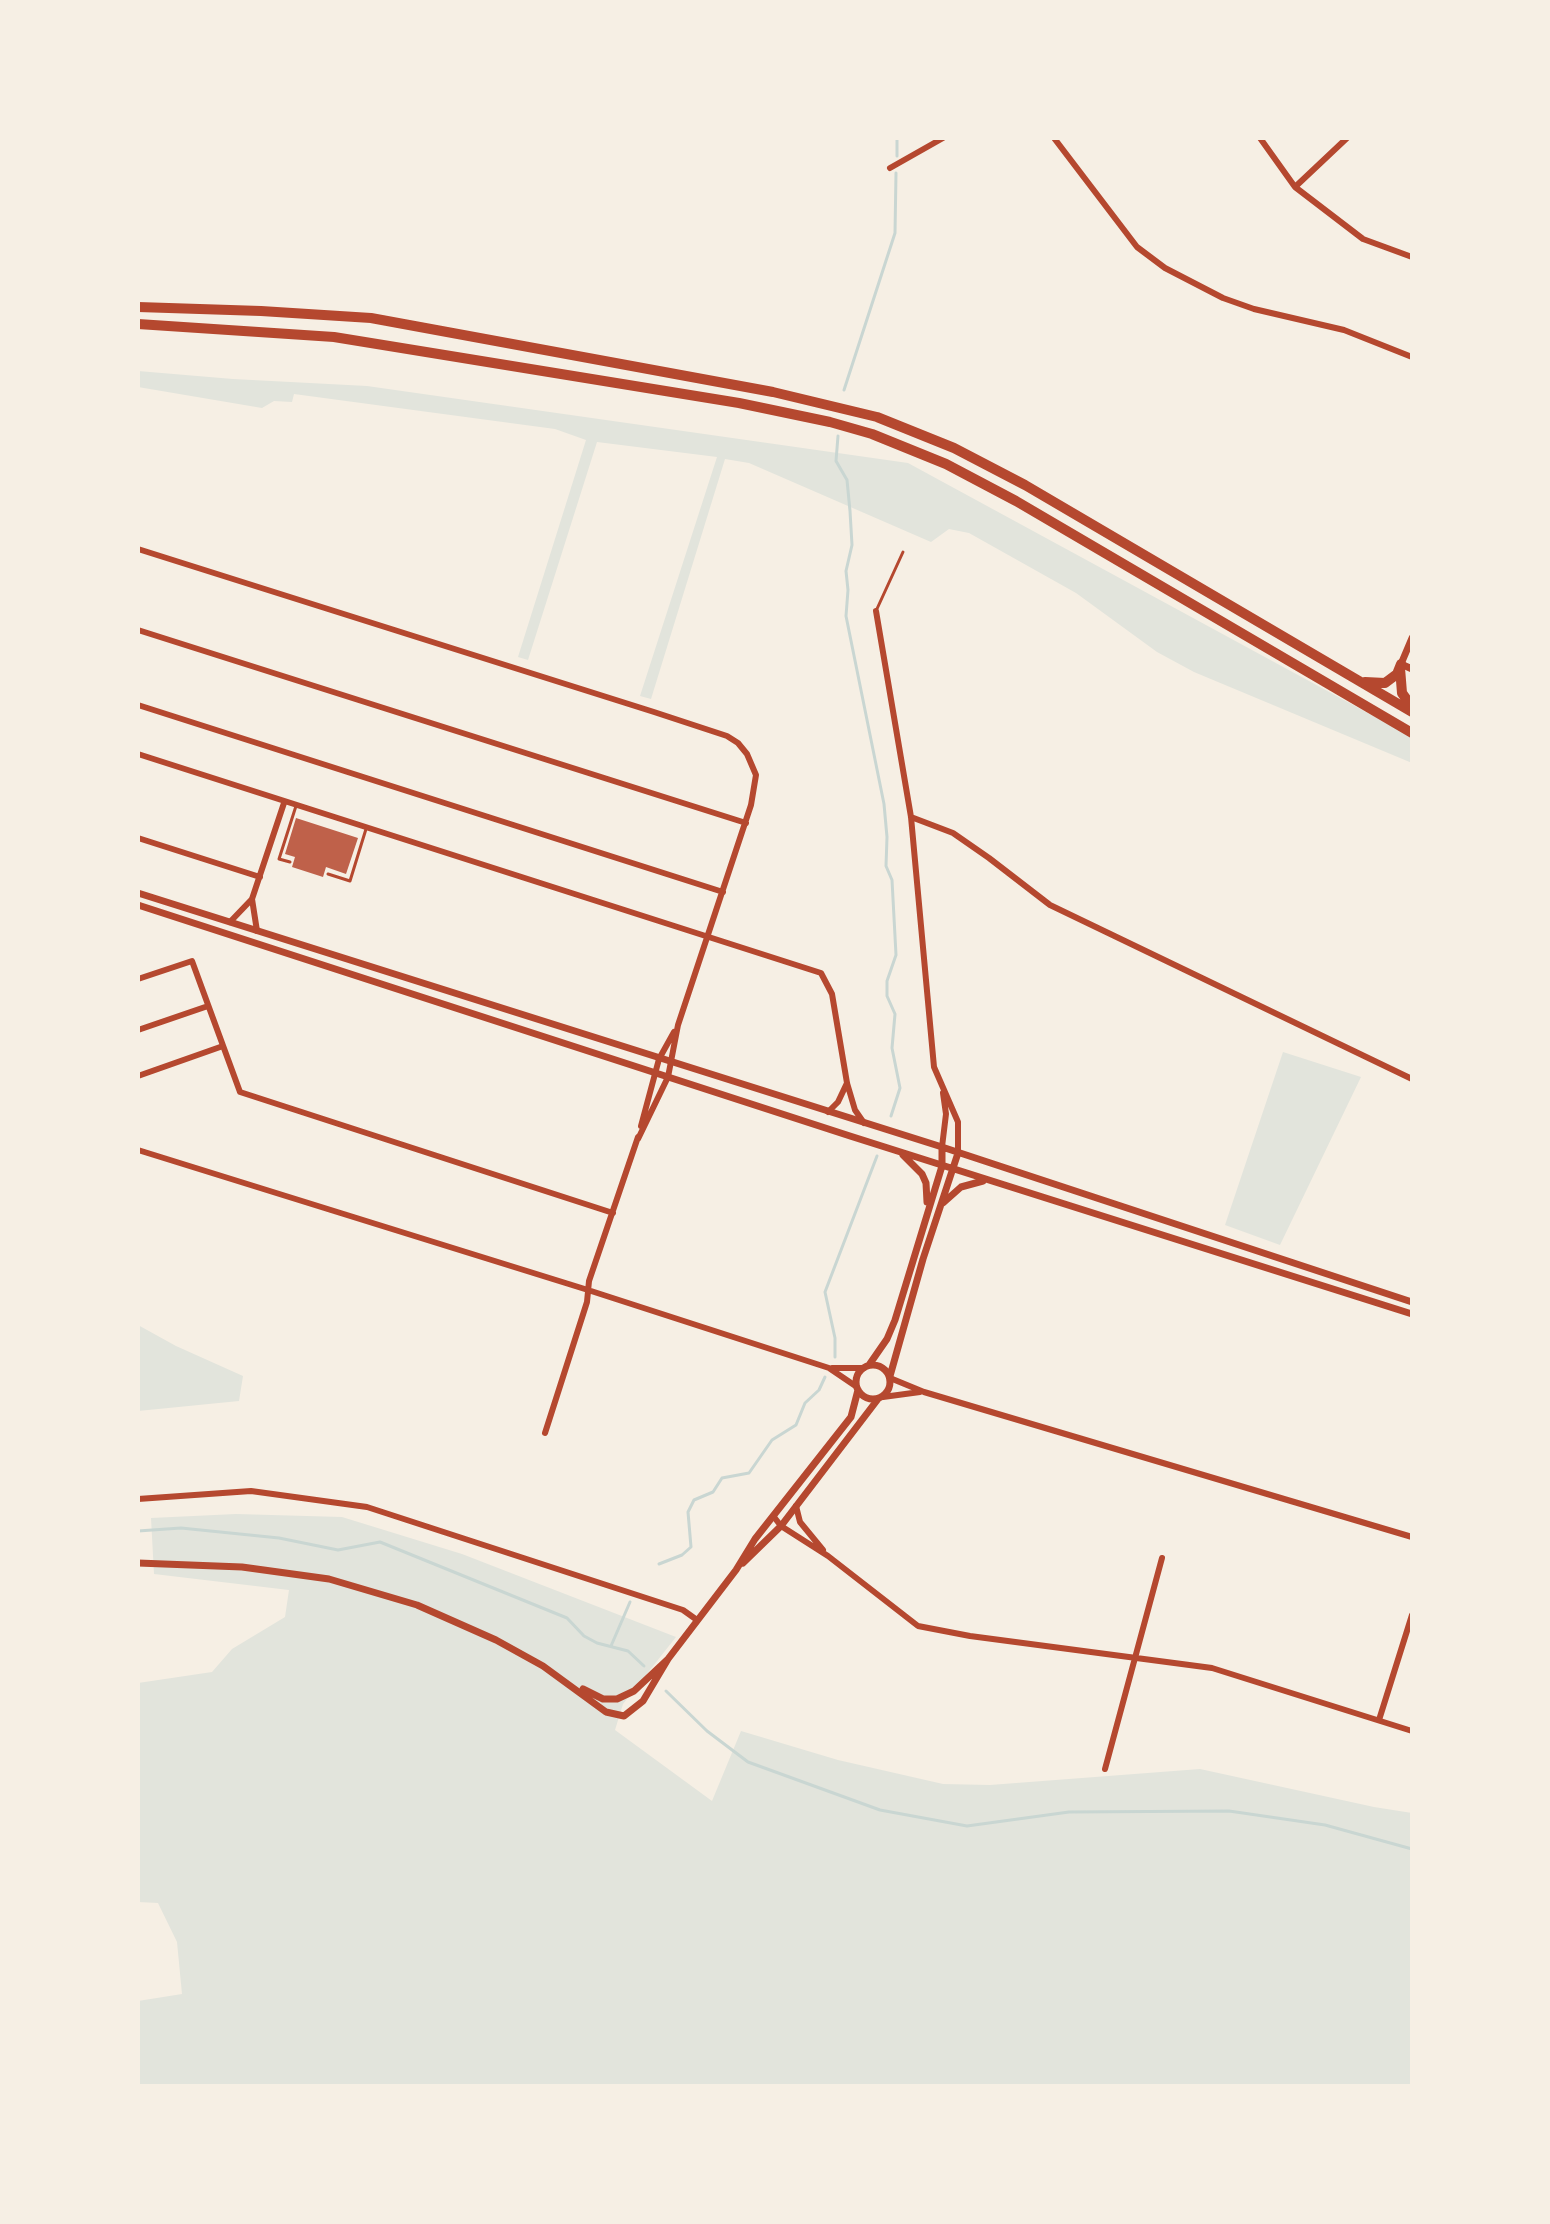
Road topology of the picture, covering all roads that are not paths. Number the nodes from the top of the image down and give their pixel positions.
1 (943, 138) edge
2 (1054, 138) edge
3 (1260, 138) edge
4 (1347, 138) edge
5 (890, 168) dead end
6 (1295, 187) junction
7 (1412, 257) edge
8 (138, 307) edge
9 (138, 324) edge
10 (1412, 357) edge
11 (138, 549) edge
12 (903, 552) dead end
13 (876, 611) joint
14 (138, 630) edge
15 (1412, 638) edge
16 (1401, 664) junction
17 (1412, 669) edge
18 (1357, 681) junction
19 (138, 705) edge
20 (1412, 710) edge
21 (1412, 733) edge
22 (138, 754) edge
23 (284, 803) junction
24 (296, 806) junction
25 (911, 817) junction
26 (746, 823) junction
27 (366, 829) junction
28 (138, 838) edge
29 (290, 862) dead end
30 (328, 874) dead end
31 (260, 877) junction
32 (723, 892) junction
33 (138, 893) edge
34 (252, 899) junction
35 (138, 905) edge
36 (230, 922) junction
37 (257, 931) junction
38 (708, 938) junction
39 (138, 979) edge
40 (208, 1006) junction
41 (678, 1025) junction
42 (138, 1030) edge
43 (223, 1046) junction
44 (659, 1059) junction
45 (671, 1063) junction
46 (654, 1072) junction
47 (138, 1076) edge
48 (668, 1077) junction
49 (1412, 1079) edge
50 (847, 1083) junction
51 (943, 1090) junction
52 (828, 1112) junction
53 (864, 1123) junction
54 (638, 1139) junction
55 (942, 1147) junction
56 (138, 1150) edge
57 (898, 1151) junction
58 (958, 1153) junction
59 (942, 1166) junction
60 (954, 1169) junction
61 (987, 1180) junction
62 (941, 1204) junction
63 (613, 1213) junction
64 (926, 1214) junction
65 (914, 1251) junction
66 (923, 1259) junction
67 (588, 1290) junction
68 (1412, 1302) edge
69 (1412, 1314) edge
70 (866, 1366) junction
71 (829, 1368) junction
72 (890, 1377) junction
73 (858, 1389) junction
74 (924, 1392) junction
75 (881, 1398) junction
76 (545, 1433) dead end
77 (138, 1499) edge
78 (796, 1504) junction
79 (774, 1517) junction
80 (781, 1526) junction
81 (1412, 1537) edge
82 (828, 1556) junction
83 (1162, 1558) dead end
84 (138, 1563) edge
85 (736, 1570) junction
86 (1412, 1615) edge
87 (697, 1620) junction
88 (1135, 1658) junction
89 (668, 1659) junction
90 (570, 1683) junction
91 (1379, 1720) junction
92 (1412, 1731) edge
93 (1105, 1769) dead end

1 - 5 street
2 - 10 street
3 - 6 street
4 - 6 street
6 - 7 street
8 - 18 highway
9 - 21 highway
11 - 26 street
12 - 13 lane
13 - 25 street
14 - 26 street
15 - 16 street
16 - 17 street
16 - 18 highway
16 - 20 highway
18 - 20 highway
19 - 32 street
22 - 23 street
23 - 24 street
23 - 31 street
24 - 27 street
24 - 29 lane
25 - 49 street
25 - 51 street
26 - 32 street
27 - 30 lane
27 - 38 street
28 - 31 street
31 - 34 street
32 - 38 street
33 - 36 street
34 - 36 street
34 - 37 street
35 - 46 street
36 - 37 street
37 - 44 street
38 - 41 street
38 - 50 street
39 - 40 street
40 - 42 street
40 - 43 street
41 - 44 street
41 - 45 street
43 - 47 street
43 - 63 street
44 - 45 street
44 - 46 street
45 - 48 street
45 - 52 street
46 - 48 street
46 - 54 street
48 - 54 street
48 - 57 street
50 - 52 street
50 - 53 street
51 - 55 street
51 - 58 street
52 - 53 street
53 - 55 street
54 - 63 street
55 - 58 street
55 - 59 street
56 - 67 street
57 - 59 street
57 - 64 street
58 - 60 street
58 - 68 street
59 - 60 street
59 - 64 street
60 - 61 street
60 - 62 street
61 - 62 street
61 - 69 street
62 - 66 street
63 - 67 street
64 - 65 street
65 - 66 street
65 - 70 street
66 - 72 street
67 - 71 street
67 - 76 street
70 - 71 street
70 - 72 street
70 - 73 street
71 - 73 street
72 - 74 street
72 - 75 street
73 - 75 street
73 - 79 street
74 - 75 street
74 - 81 street
75 - 78 street
77 - 87 street
78 - 80 street
78 - 82 street
79 - 80 street
79 - 85 street
80 - 82 street
80 - 85 street
82 - 88 street
83 - 88 street
84 - 90 street
85 - 87 street
86 - 91 street
87 - 89 street
88 - 91 street
88 - 93 street
89 - 90 street
89 - 90 street
91 - 92 street

